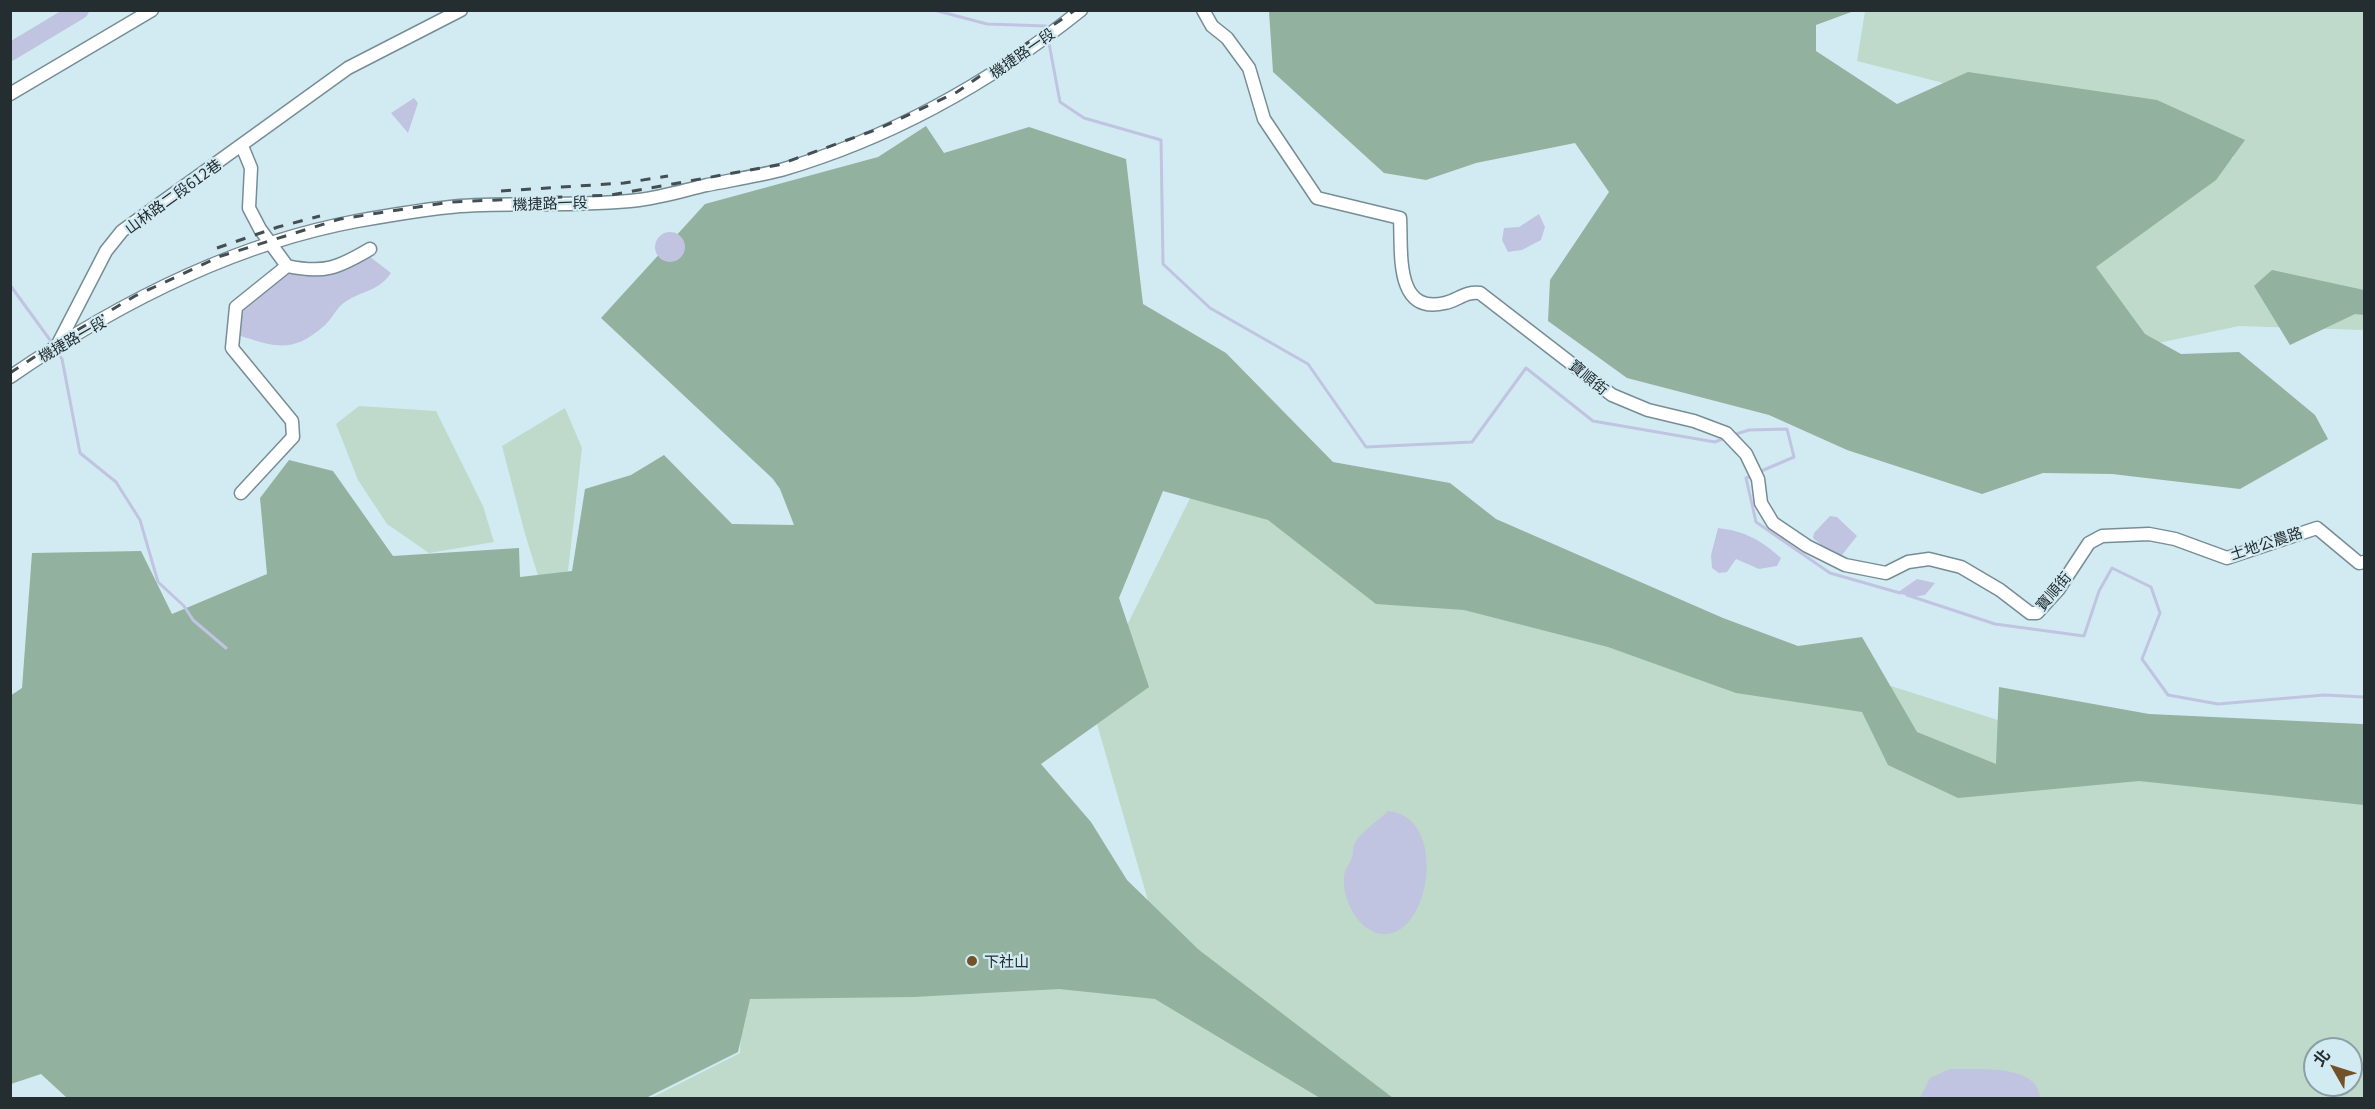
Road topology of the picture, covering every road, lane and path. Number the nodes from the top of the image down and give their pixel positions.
1 (152, 10) edge
2 (461, 10) edge
3 (1081, 10) edge
4 (1203, 10) edge
5 (10, 94) edge
6 (242, 146) junction
7 (271, 244) junction
8 (370, 249) dead end
9 (287, 266) junction
10 (55, 348) junction
11 (10, 377) edge
12 (242, 493) dead end
13 (2089, 543) joint
14 (2364, 562) edge

1 - 5 street
2 - 6 street, 山林路二段612巷
3 - 7 street, 機捷路一段
4 - 13 street, 寶順街
6 - 7 street
6 - 10 street, 山林路二段612巷
7 - 9 street
7 - 10 street, 機捷路一段
8 - 9 street
9 - 12 street
10 - 11 street, 機捷路一段
13 - 14 street, 土地公農路

